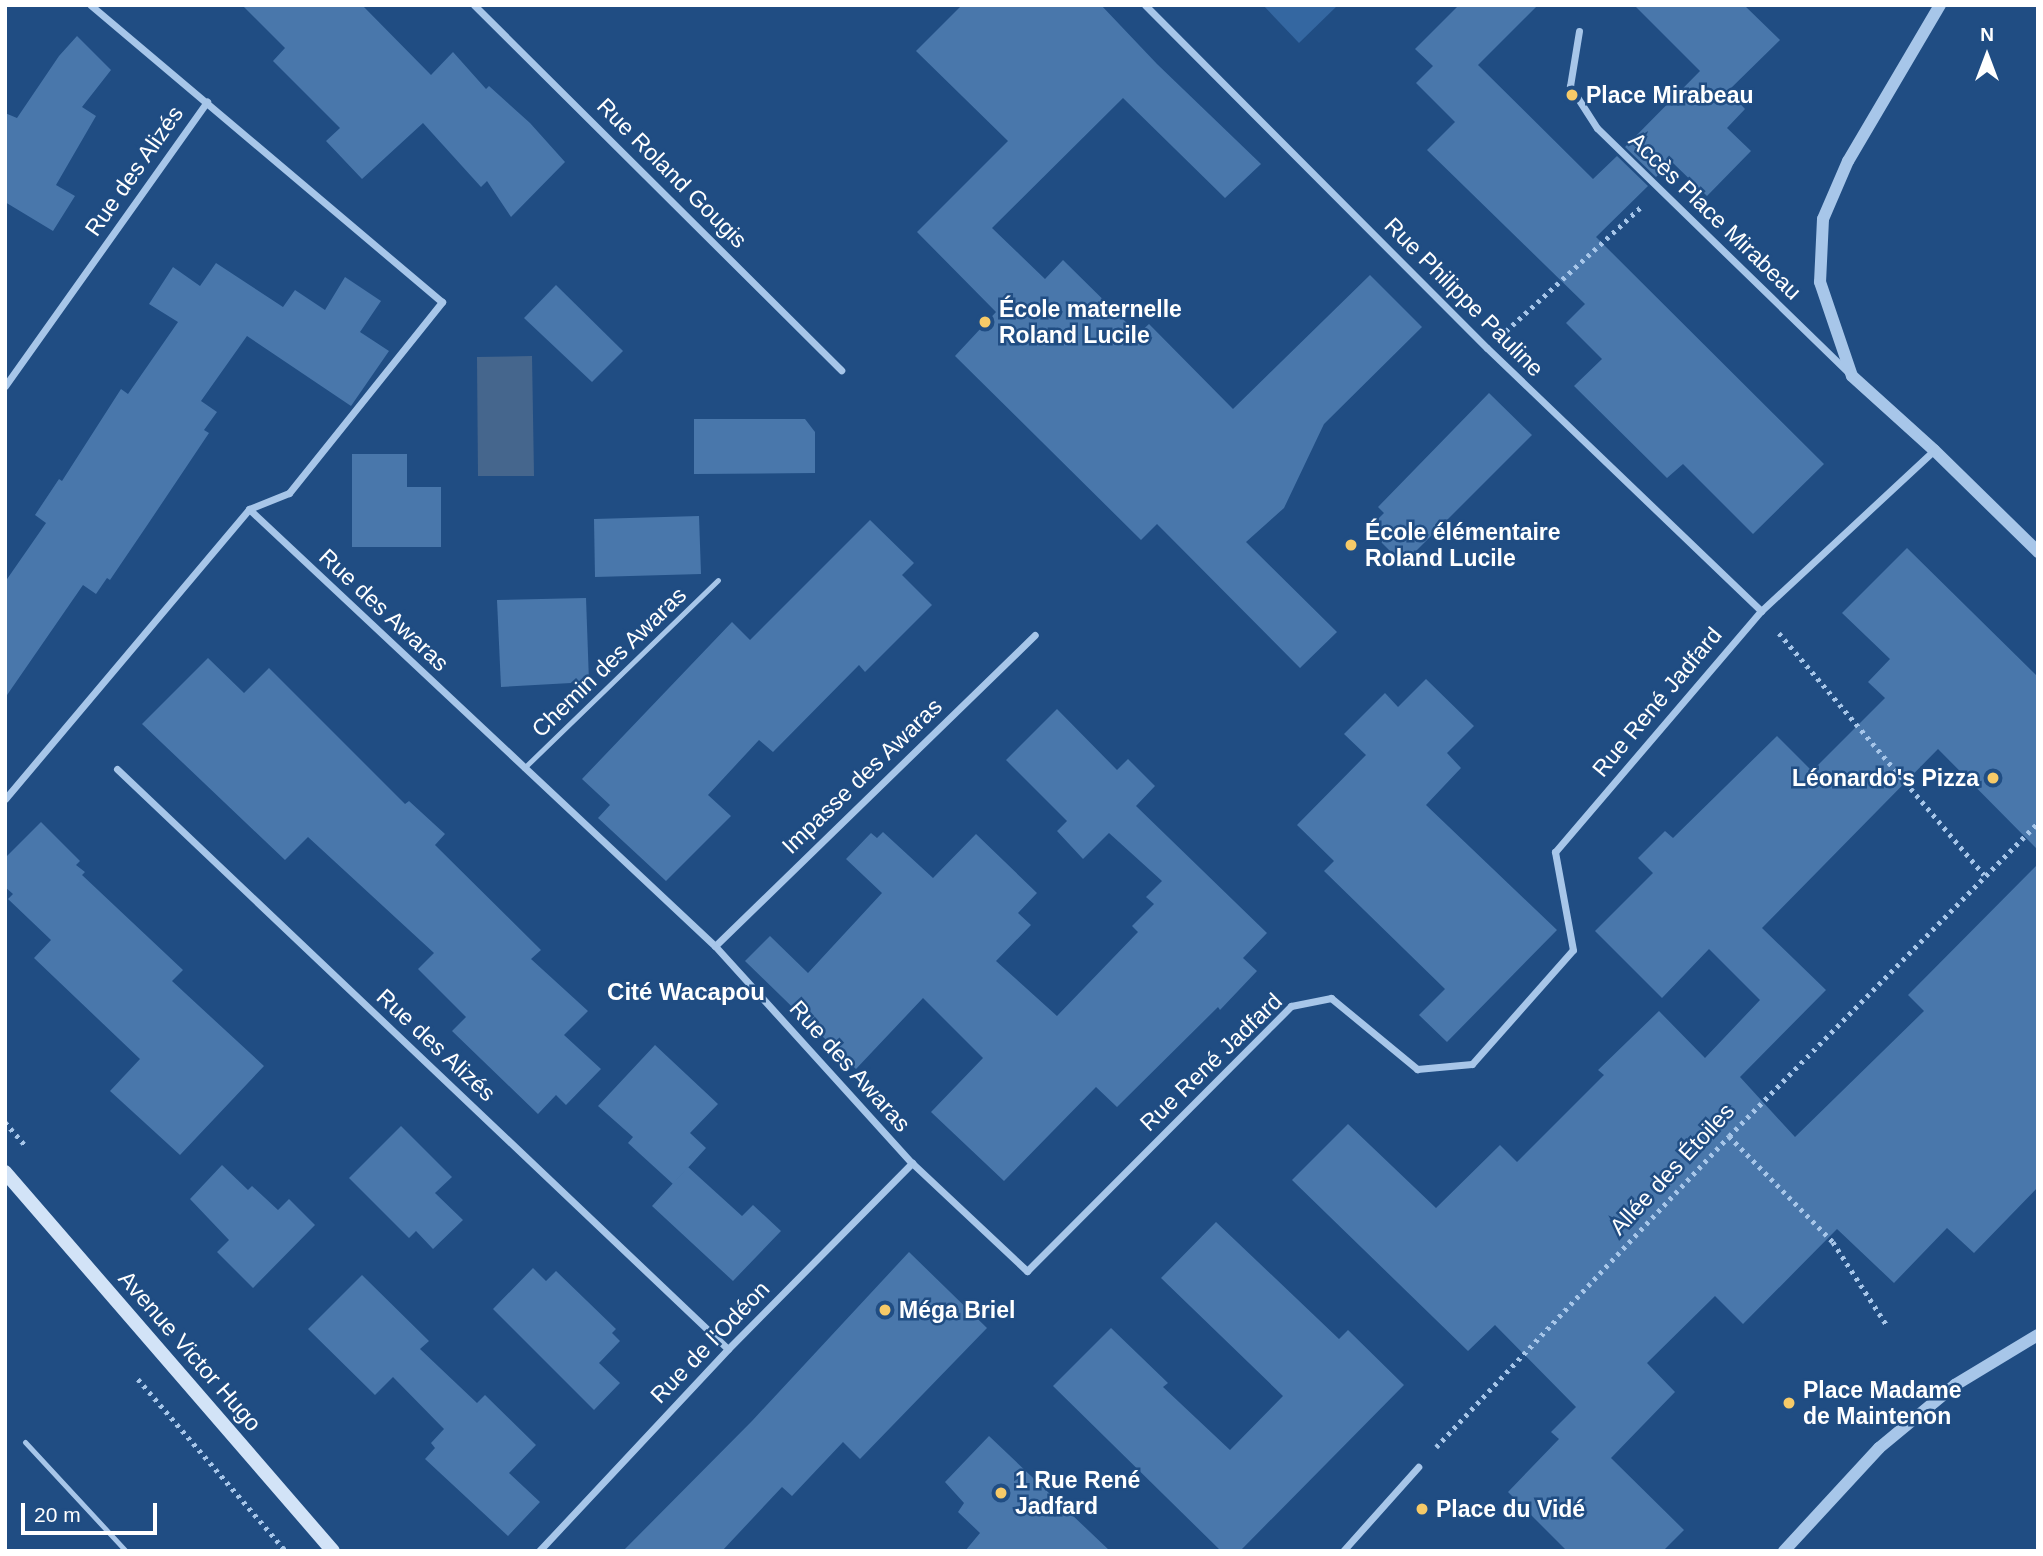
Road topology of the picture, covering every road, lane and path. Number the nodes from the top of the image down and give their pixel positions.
1 (90, 5) edge
2 (474, 5) edge
3 (1145, 5) edge
4 (1940, 5) edge
5 (1579, 31) dead end
6 (207, 103) junction
7 (1660, 190) junction
8 (1487, 348) junction
9 (841, 370) dead end
10 (1852, 376) junction
11 (5, 386) edge
12 (1934, 450) junction
13 (249, 509) junction
14 (2038, 552) edge
15 (718, 580) dead end
16 (1760, 611) junction
17 (1035, 635) dead end
18 (524, 768) junction
19 (117, 769) dead end
20 (5, 799) edge
21 (2038, 823) edge
22 (1984, 875) junction
23 (715, 946) junction
24 (1729, 1136) junction
25 (912, 1163) junction
26 (8, 1180) edge
27 (1888, 1327) dead end
28 (2038, 1335) edge
29 (729, 1349) junction
30 (137, 1377) dead end
31 (25, 1442) dead end
32 (1418, 1467) joint
33 (325, 1547) edge
34 (126, 1551) edge
35 (286, 1551) edge
36 (539, 1551) edge
37 (1343, 1551) edge
38 (1784, 1551) edge

1 - 6 street, Rue des Alizés
2 - 9 street, Rue Roland Gougis
3 - 8 street, Rue Philippe Pauline
4 - 10 street
5 - 7 street, Accès Place Mirabeau
6 - 11 street, Rue des Alizés
6 - 13 street
7 - 8 path
7 - 10 street, Accès Place Mirabeau
8 - 16 street, Rue Philippe Pauline
10 - 12 street
12 - 14 street
12 - 16 street, Rue René Jadfard
13 - 18 street, Rue des Awaras
13 - 20 street
15 - 18 lane, Chemin des Awaras
16 - 22 path
16 - 25 street, Rue René Jadfard
17 - 23 street, Impasse des Awaras
18 - 23 street, Rue des Awaras
19 - 29 street, Rue des Alizés
21 - 22 path, Allée des Étoiles
22 - 24 path, Allée des Étoiles
23 - 25 street, Rue des Awaras
24 - 27 path
24 - 32 path, Allée des Étoiles
25 - 29 street, Rue de l'Odéon
26 - 33 main road, Avenue Victor Hugo
28 - 38 street
29 - 36 street, Rue de l'Odéon
30 - 35 path
31 - 34 lane
32 - 37 street

